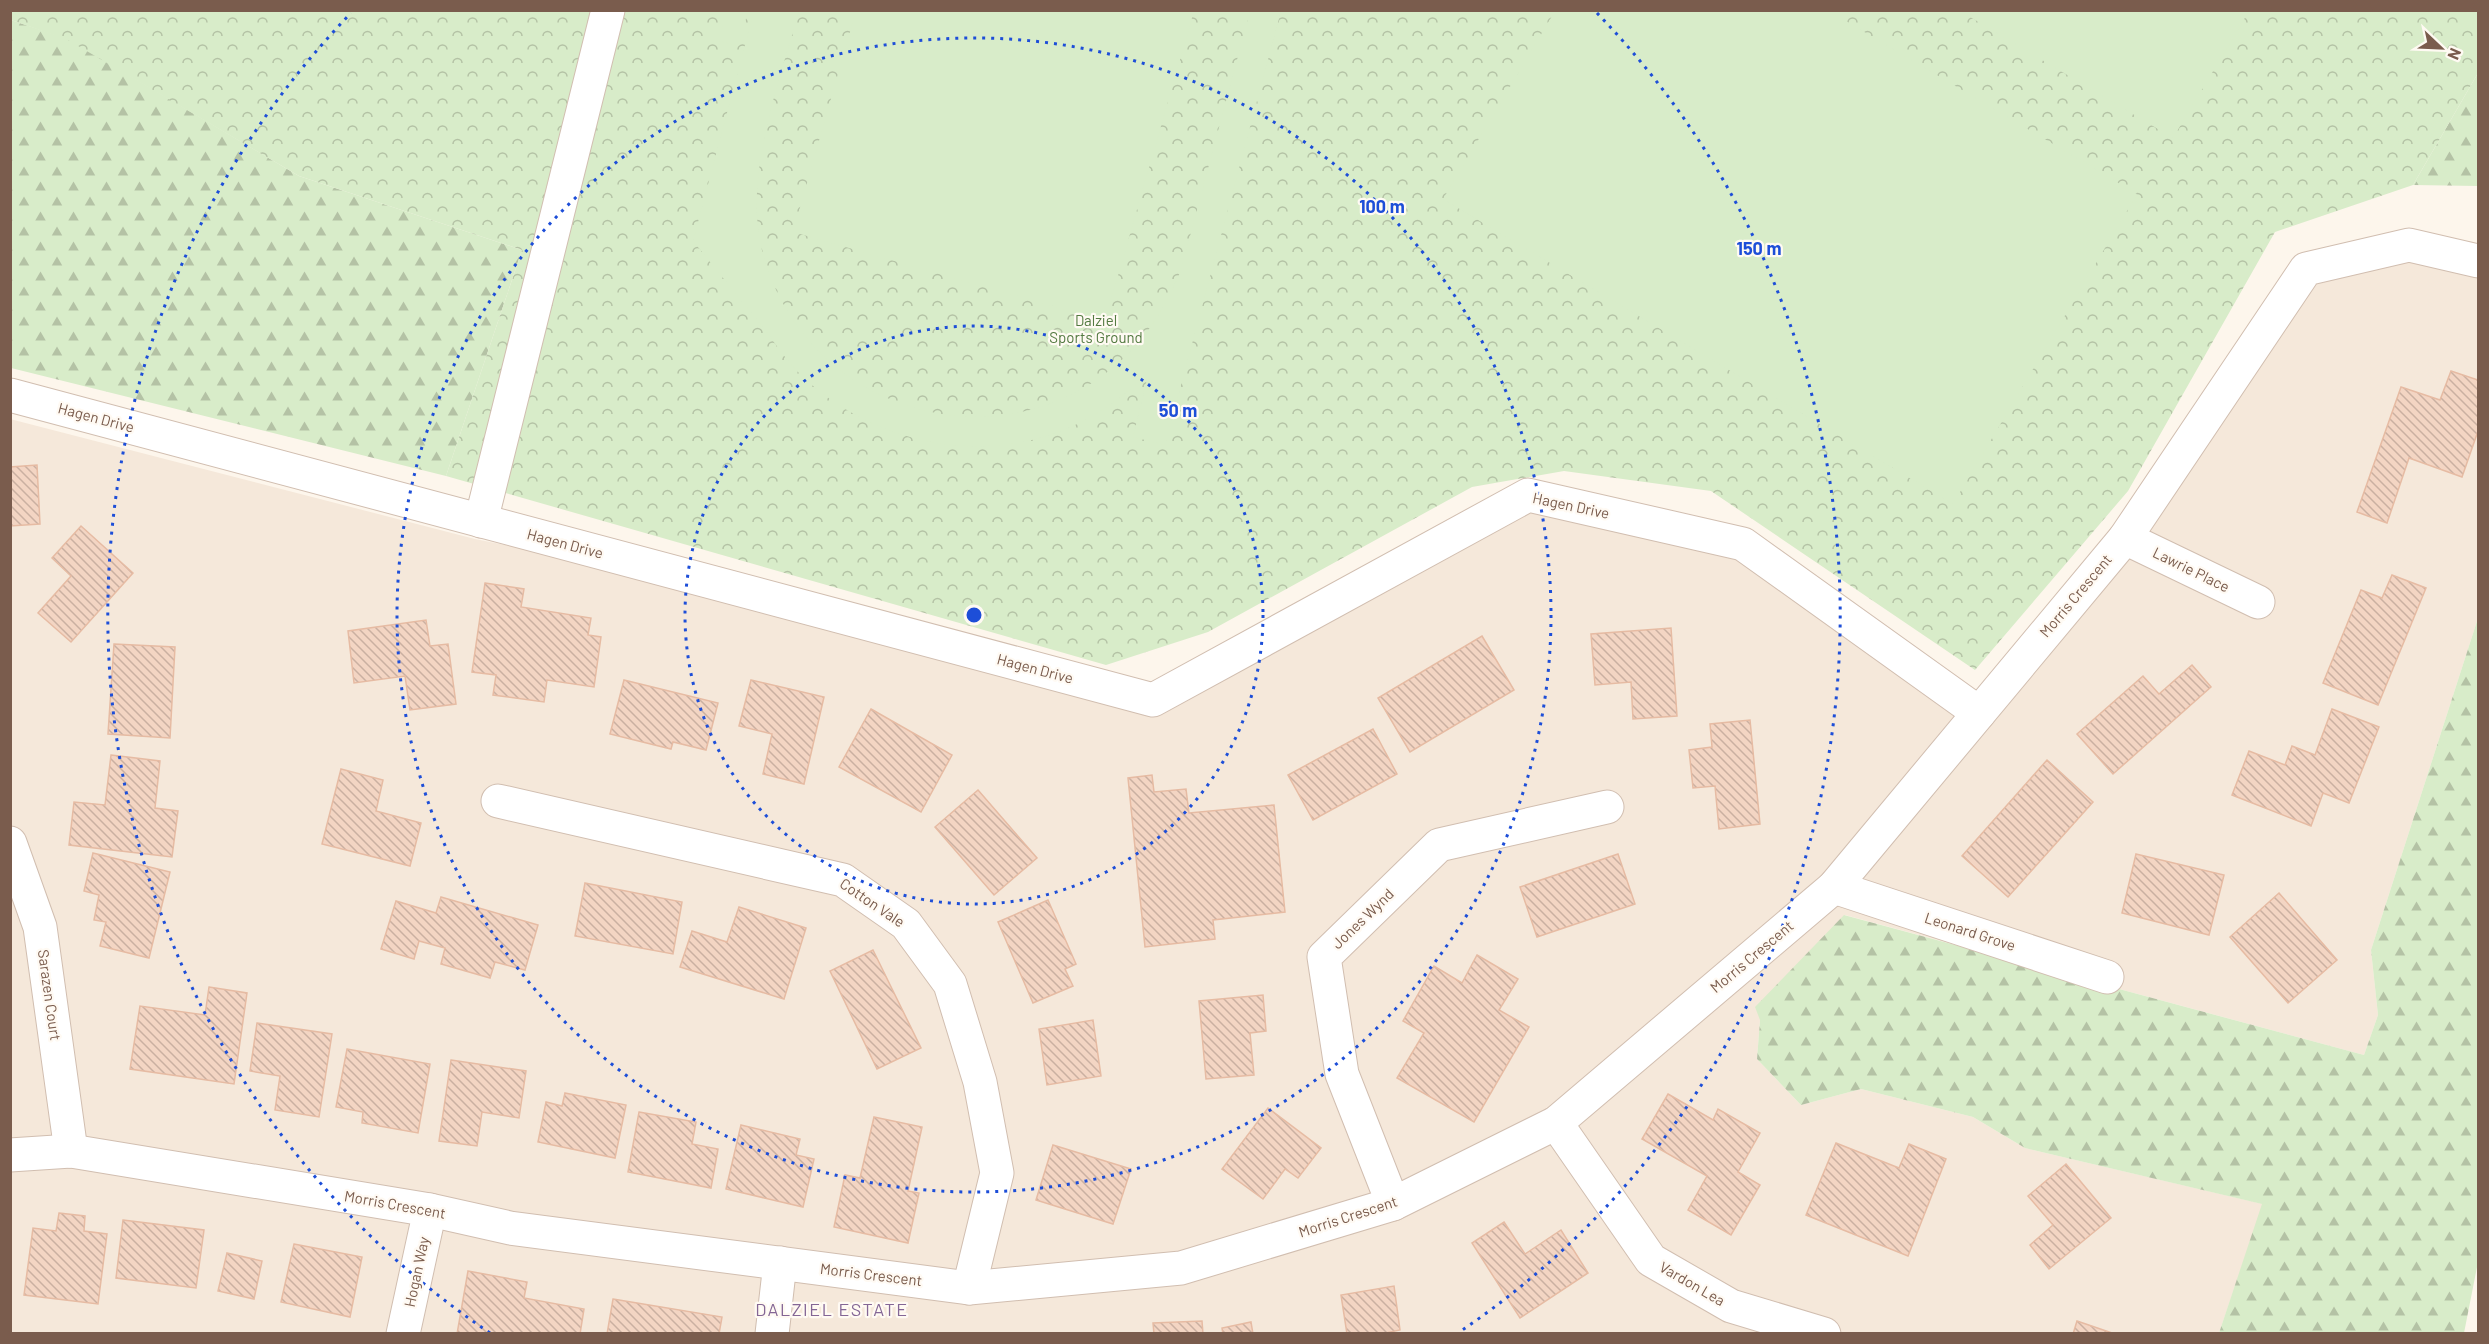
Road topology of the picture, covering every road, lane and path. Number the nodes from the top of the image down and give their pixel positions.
1 (608, 10) edge
2 (2478, 261) edge
3 (10, 396) edge
4 (481, 521) junction
5 (2125, 538) junction
6 (2258, 602) dead end
7 (1979, 713) junction
8 (498, 801) dead end
9 (1606, 807) dead end
10 (10, 843) edge
11 (1834, 887) junction
12 (2107, 977) dead end
13 (1556, 1123) junction
14 (71, 1151) junction
15 (10, 1155) edge
16 (1393, 1204) junction
17 (430, 1210) junction
18 (780, 1263) junction
19 (969, 1288) junction
20 (403, 1334) edge
21 (772, 1334) edge
22 (1824, 1334) edge

1 - 4 street
2 - 5 street, Morris Crescent
3 - 4 street, Hagen Drive
4 - 7 street, Hagen Drive
5 - 6 street, Lawrie Place
5 - 7 street, Morris Crescent
7 - 11 street, Morris Crescent
8 - 19 street, Cotton Vale
9 - 16 street, Jones Wynd
10 - 14 street, Sarazen Court
11 - 12 street, Leonard Grove
11 - 13 street, Morris Crescent
13 - 16 street, Morris Crescent
13 - 22 street, Vardon Lea
14 - 15 street, Morris Crescent
14 - 17 street, Morris Crescent
16 - 19 street, Morris Crescent
17 - 18 street, Morris Crescent
17 - 20 street, Hogan Way
18 - 19 street, Morris Crescent
18 - 21 street

